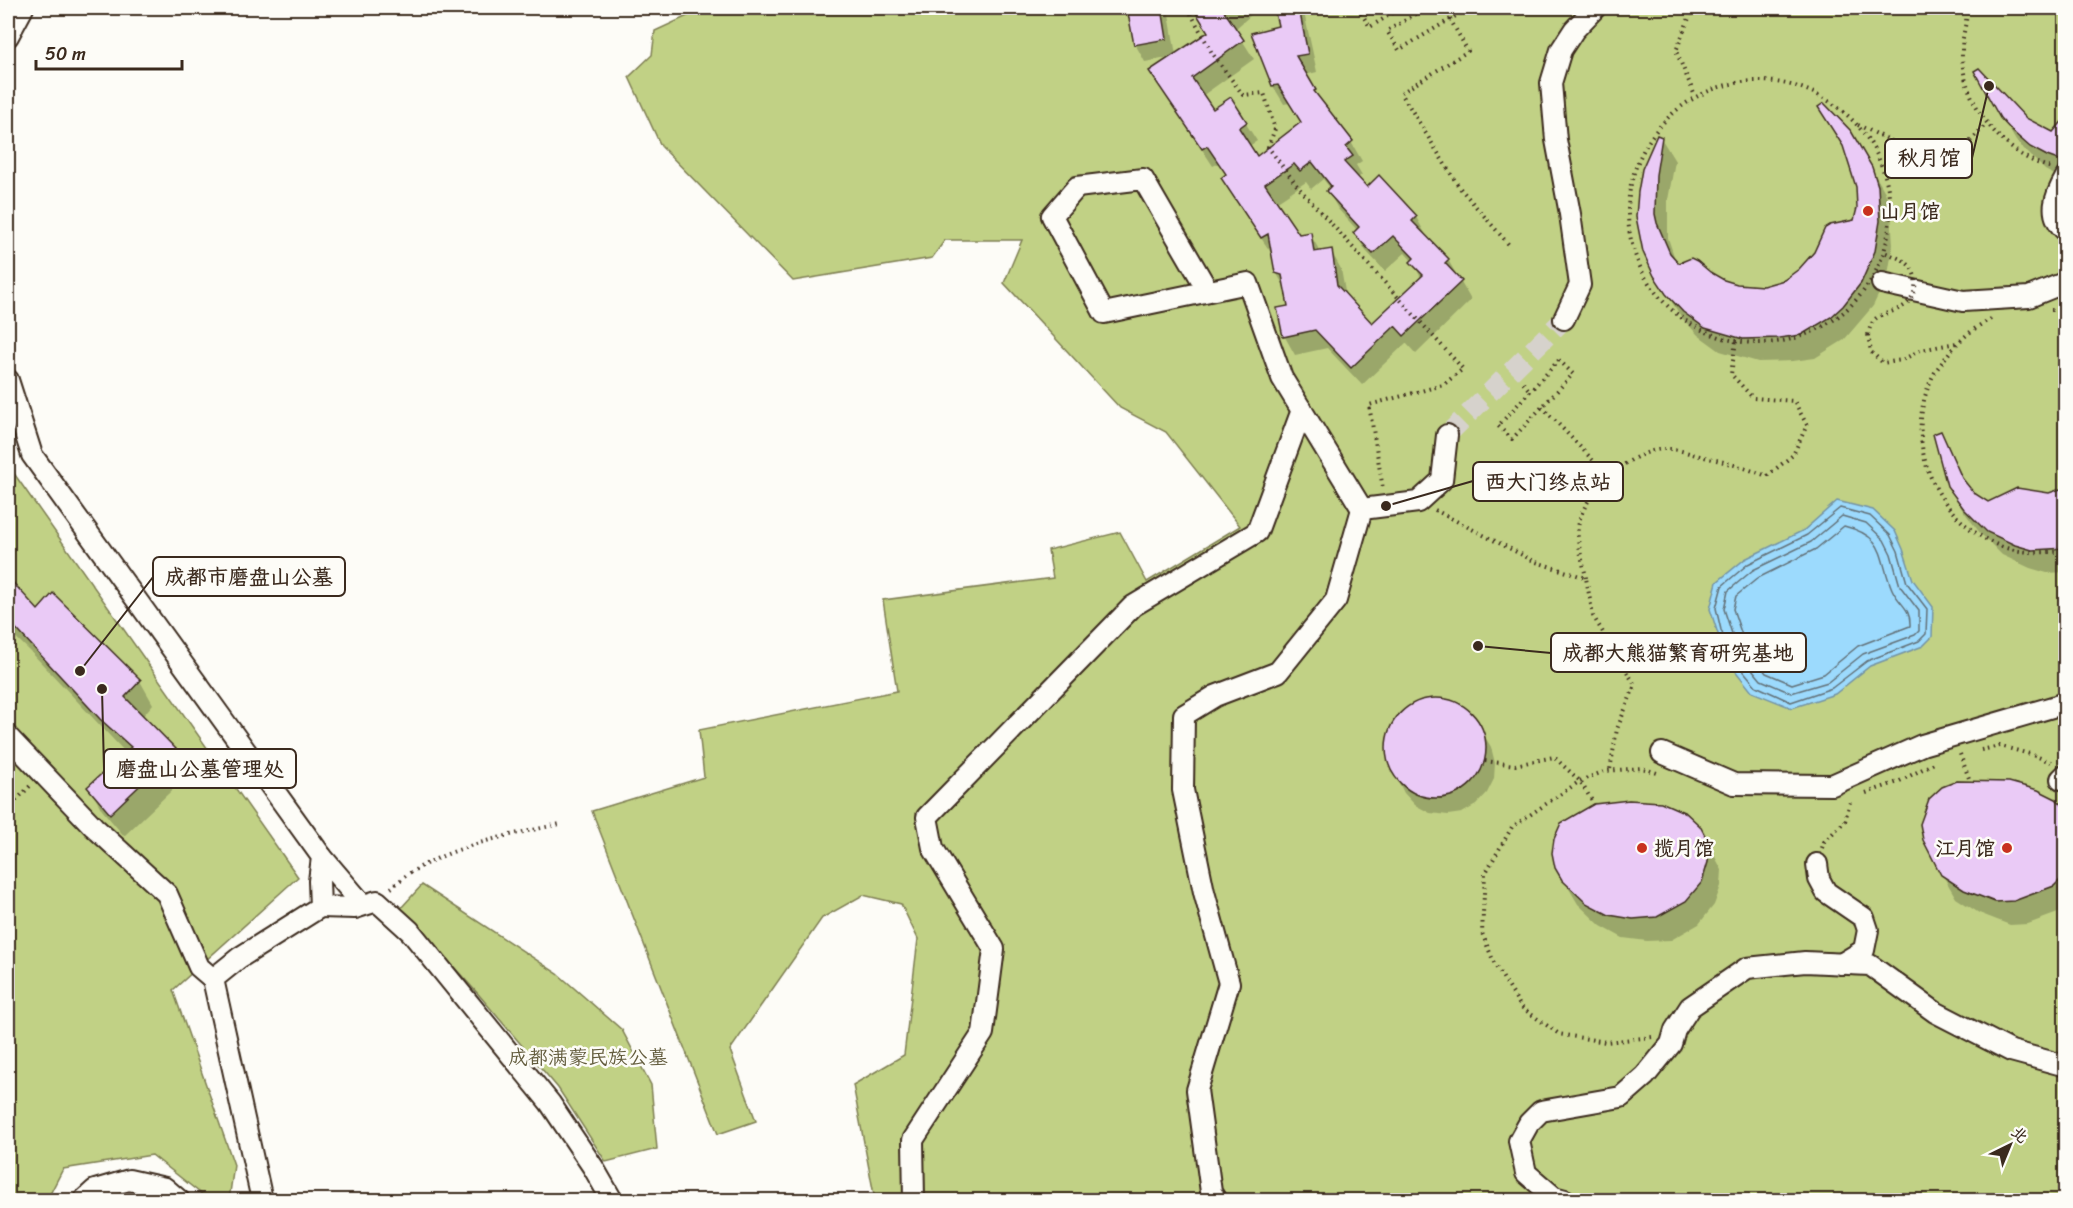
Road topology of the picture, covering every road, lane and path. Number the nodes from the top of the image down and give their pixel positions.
1 (23, 8) edge
2 (1188, 8) edge
3 (1358, 8) edge
4 (1401, 8) edge
5 (1426, 8) edge
6 (1469, 8) edge
7 (1595, 8) edge
8 (1693, 8) edge
9 (1970, 8) edge
10 (1450, 19) junction
11 (8, 36) edge
12 (1695, 96) junction
13 (1986, 124) junction
14 (1857, 125) junction
15 (2061, 173) edge
16 (2066, 231) edge
17 (1510, 246) dead end
18 (1884, 252) junction
19 (2066, 282) edge
20 (1882, 283) dead end
21 (1208, 291) junction
22 (2046, 309) dead end
23 (2066, 310) edge
24 (1998, 317) dead end
25 (1564, 319) tunnel mouth
26 (1736, 341) junction
27 (1956, 343) junction
28 (8, 380) edge
29 (1523, 383) dead end
30 (1530, 391) junction
31 (1542, 407) junction
32 (1302, 410) junction
33 (1447, 435) tunnel mouth
34 (1608, 476) junction
35 (1418, 502) junction
36 (1386, 506) junction
37 (1362, 509) junction
38 (2066, 551) edge
39 (1586, 578) junction
40 (2066, 703) edge
41 (8, 737) edge
42 (1662, 753) dead end
43 (1960, 753) dead end
44 (1485, 761) dead end
45 (1610, 770) dead end
46 (43, 773) junction
47 (1970, 781) dead end
48 (1851, 798) dead end
49 (1594, 804) dead end
50 (8, 809) edge
51 (560, 824) dead end
52 (1512, 827) dead end
53 (322, 857) junction
54 (1817, 864) joint
55 (370, 903) junction
56 (320, 907) junction
57 (1841, 963) junction
58 (213, 979) junction
59 (1675, 1030) junction
60 (2066, 1066) edge
61 (84, 1200) edge
62 (179, 1200) edge
63 (262, 1200) edge
64 (612, 1200) edge
65 (914, 1200) edge
66 (1216, 1200) edge
67 (1565, 1200) edge

1 - 11 street
2 - 36 path
3 - 4 path
5 - 10 path
6 - 10 path
7 - 25 street
8 - 12 path
9 - 13 path
10 - 17 path
12 - 14 path
12 - 26 path
13 - 14 path
13 - 15 path
14 - 18 path
15 - 16 street
18 - 26 path
18 - 27 path, bridge
19 - 20 street
21 - 21 street
21 - 32 street
22 - 23 path
24 - 27 path
26 - 34 path
27 - 38 path
28 - 53 street
29 - 30 path
30 - 31 path
30 - 31 path
31 - 34 path
32 - 37 street
32 - 65 street
33 - 35 street
34 - 39 path
35 - 36 street
35 - 39 path
36 - 37 street
37 - 66 street
39 - 45 path
40 - 42 street
41 - 46 street
43 - 47 path
44 - 49 path
46 - 50 path
46 - 58 street
48 - 54 path
51 - 55 path
52 - 59 path
53 - 55 street
53 - 56 street
54 - 57 street
55 - 56 street
55 - 64 street
56 - 58 street
57 - 59 street
57 - 60 street
58 - 63 street
59 - 67 street
61 - 62 street

